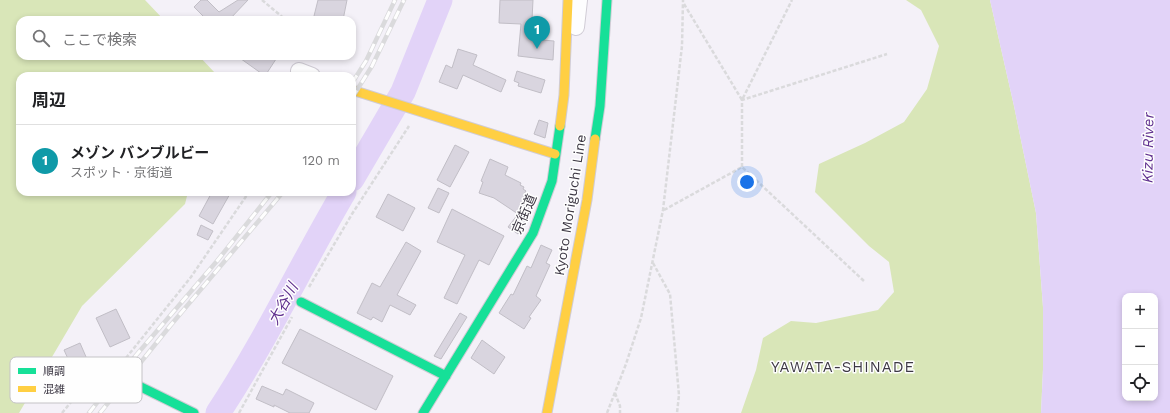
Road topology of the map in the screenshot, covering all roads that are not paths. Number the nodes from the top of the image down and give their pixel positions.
1 (568, 0) edge
2 (579, 0) edge
3 (607, 0) edge
4 (356, 91) edge
5 (564, 95) junction
6 (556, 154) junction
7 (301, 302) road end
8 (446, 376) junction
9 (142, 387) edge
10 (194, 413) edge
11 (423, 413) edge
12 (547, 413) edge

1 - 5 street, 京街道
2 - 5 street
3 - 12 street, Kyoto Moriguchi Line
4 - 6 street
5 - 6 street, 京街道
6 - 8 street, 京街道
7 - 8 street
8 - 11 street, 京街道
9 - 10 street

